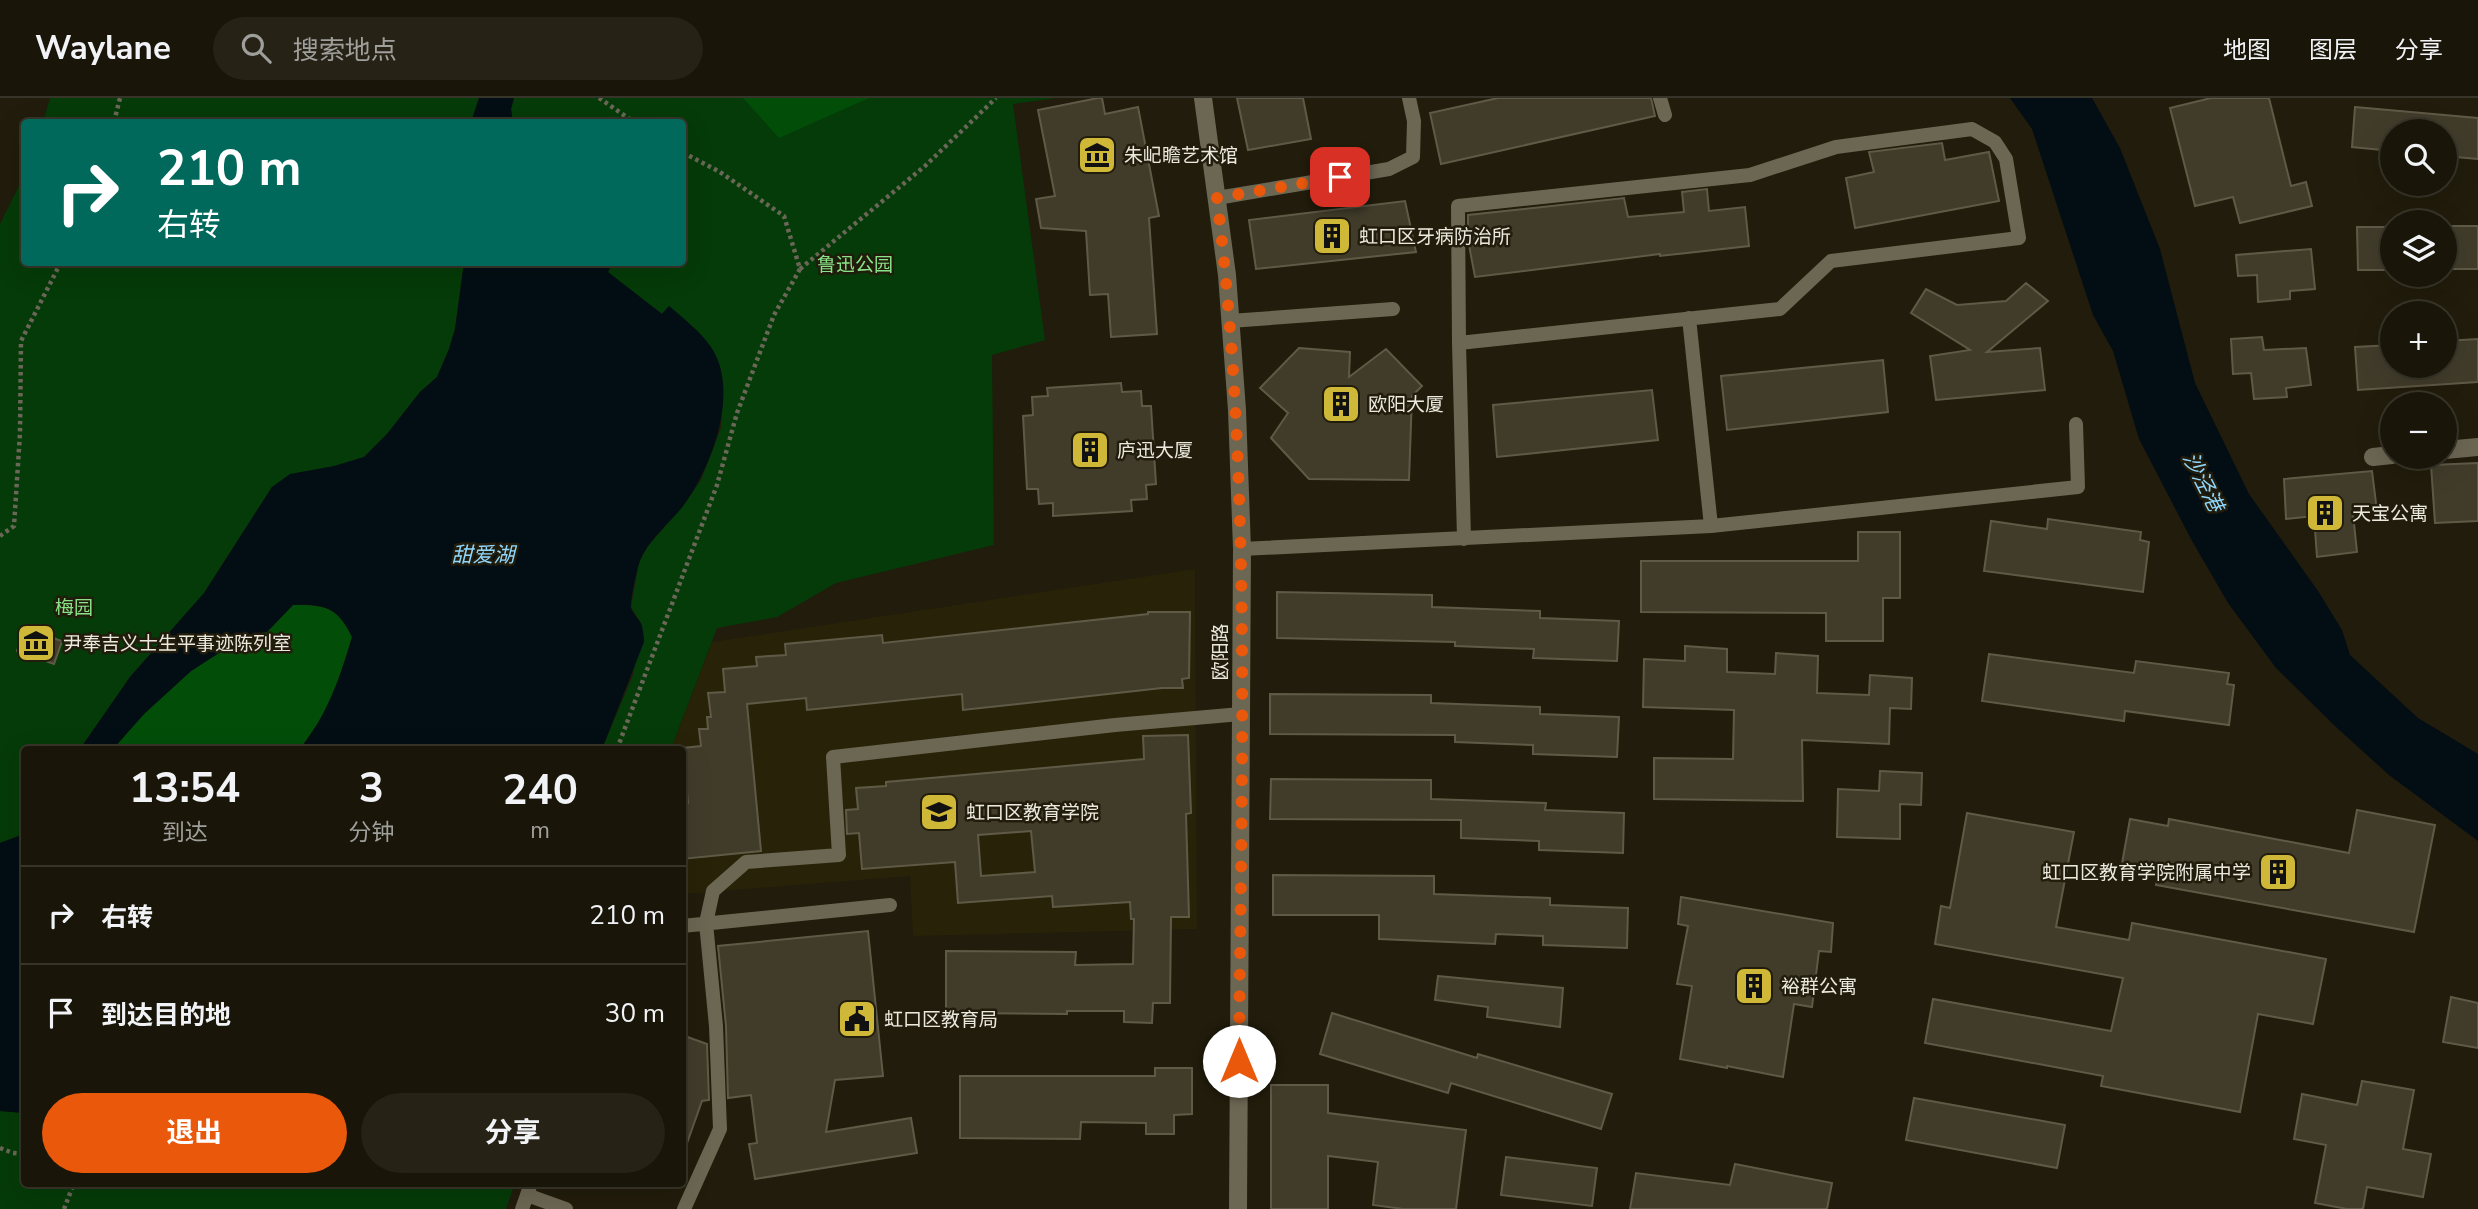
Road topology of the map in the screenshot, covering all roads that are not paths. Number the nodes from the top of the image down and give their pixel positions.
1 (1203, 98) edge
2 (1409, 98) edge
3 (1660, 98) edge
4 (1665, 116) dead end
5 (1217, 198) junction
6 (1393, 309) dead end
7 (1689, 318) junction
8 (1230, 321) junction
9 (1459, 342) junction
10 (2076, 424) dead end
11 (2478, 447) edge
12 (2457, 449) edge
13 (2380, 456) edge
14 (2373, 457) dead end
15 (1711, 526) junction
16 (1464, 539) junction
17 (1242, 549) junction
18 (1241, 714) junction
19 (890, 905) dead end
20 (706, 923) junction
21 (686, 926) edge
22 (527, 1196) edge
23 (566, 1209) edge
24 (684, 1209) edge
25 (1238, 1209) edge

1 - 5 street, 欧阳路
2 - 5 lane
3 - 4 lane
5 - 8 street, 欧阳路
6 - 8 lane
7 - 9 lane
7 - 9 lane
7 - 15 lane
8 - 17 street, 欧阳路
9 - 16 lane
10 - 15 lane
11 - 12 street
13 - 14 street
15 - 16 lane
16 - 17 lane
17 - 18 street, 欧阳路
18 - 20 lane
18 - 25 street, 欧阳路
19 - 20 lane
20 - 21 lane
20 - 24 lane
22 - 23 lane

